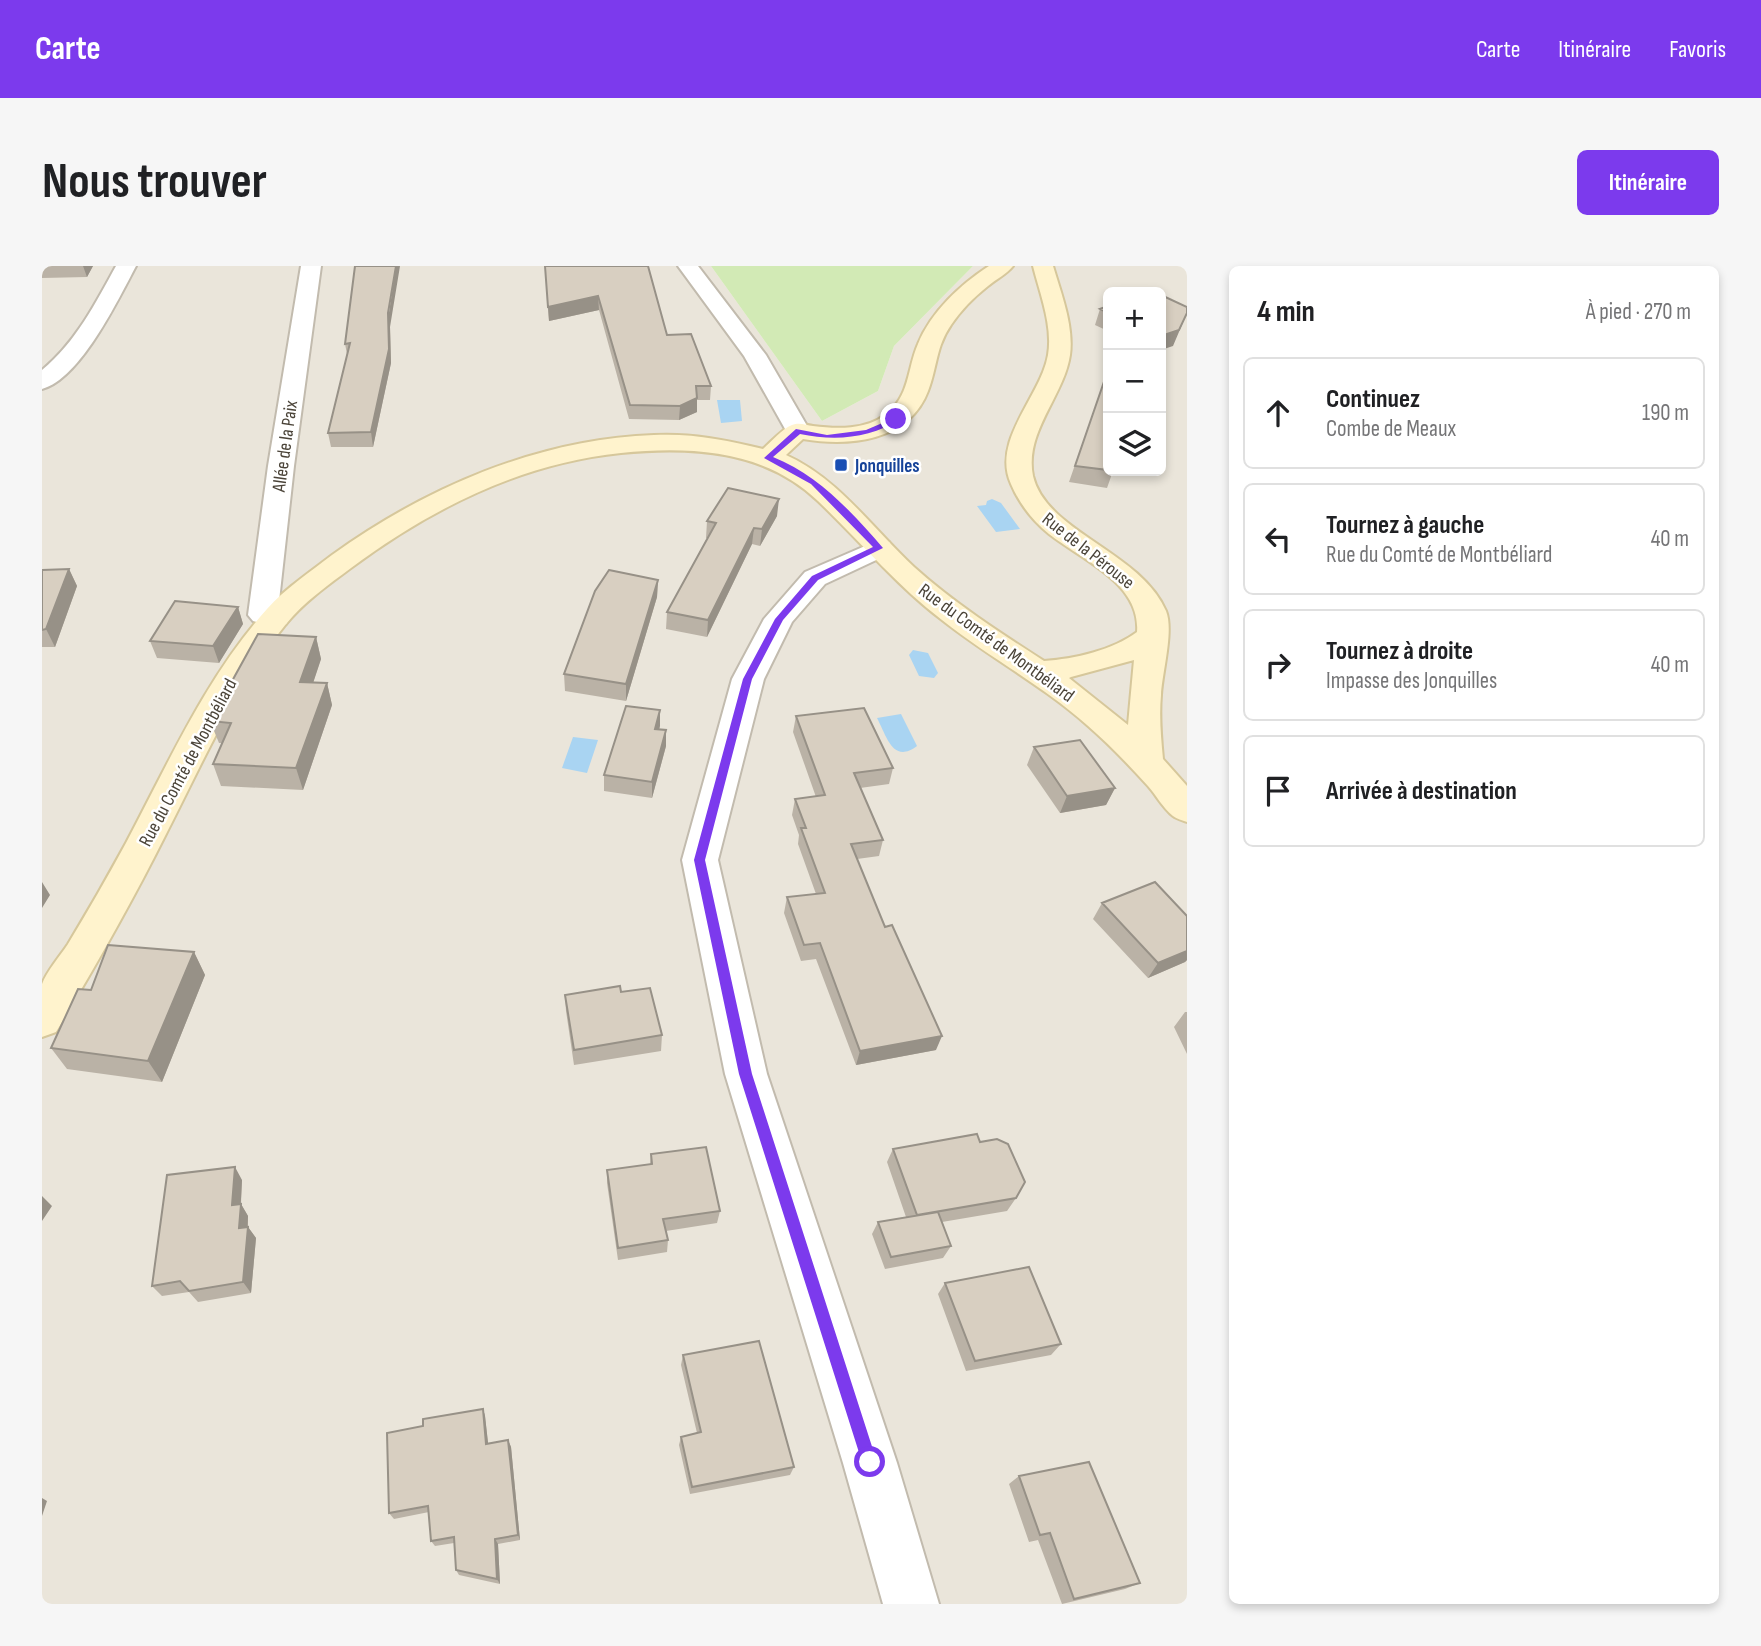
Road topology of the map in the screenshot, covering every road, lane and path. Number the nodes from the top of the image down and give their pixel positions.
1 (126, 266) edge
2 (312, 266) edge
3 (688, 266) edge
4 (1003, 266) edge
5 (1043, 266) edge
6 (42, 382) edge
7 (798, 431) junction
8 (768, 458) junction
9 (879, 548) junction
10 (275, 618) junction
11 (1151, 636) junction
12 (1035, 672) junction
13 (1146, 761) junction
14 (1187, 809) edge
15 (42, 1020) edge
16 (911, 1604) edge

1 - 6 street
2 - 10 street, Allée de la Paix
3 - 7 street
4 - 7 street
5 - 11 street, Rue de la Pérouse
7 - 8 street
8 - 9 street, Rue du Comté de Montbéliard
8 - 10 street, Rue du Comté de Montbéliard
9 - 12 street, Rue du Comté de Montbéliard
9 - 16 street
10 - 15 street, Rue du Comté de Montbéliard
11 - 12 street
11 - 13 street, Rue de la Pérouse
12 - 13 street, Rue du Comté de Montbéliard
13 - 14 street, Rue du Comté de Montbéliard

